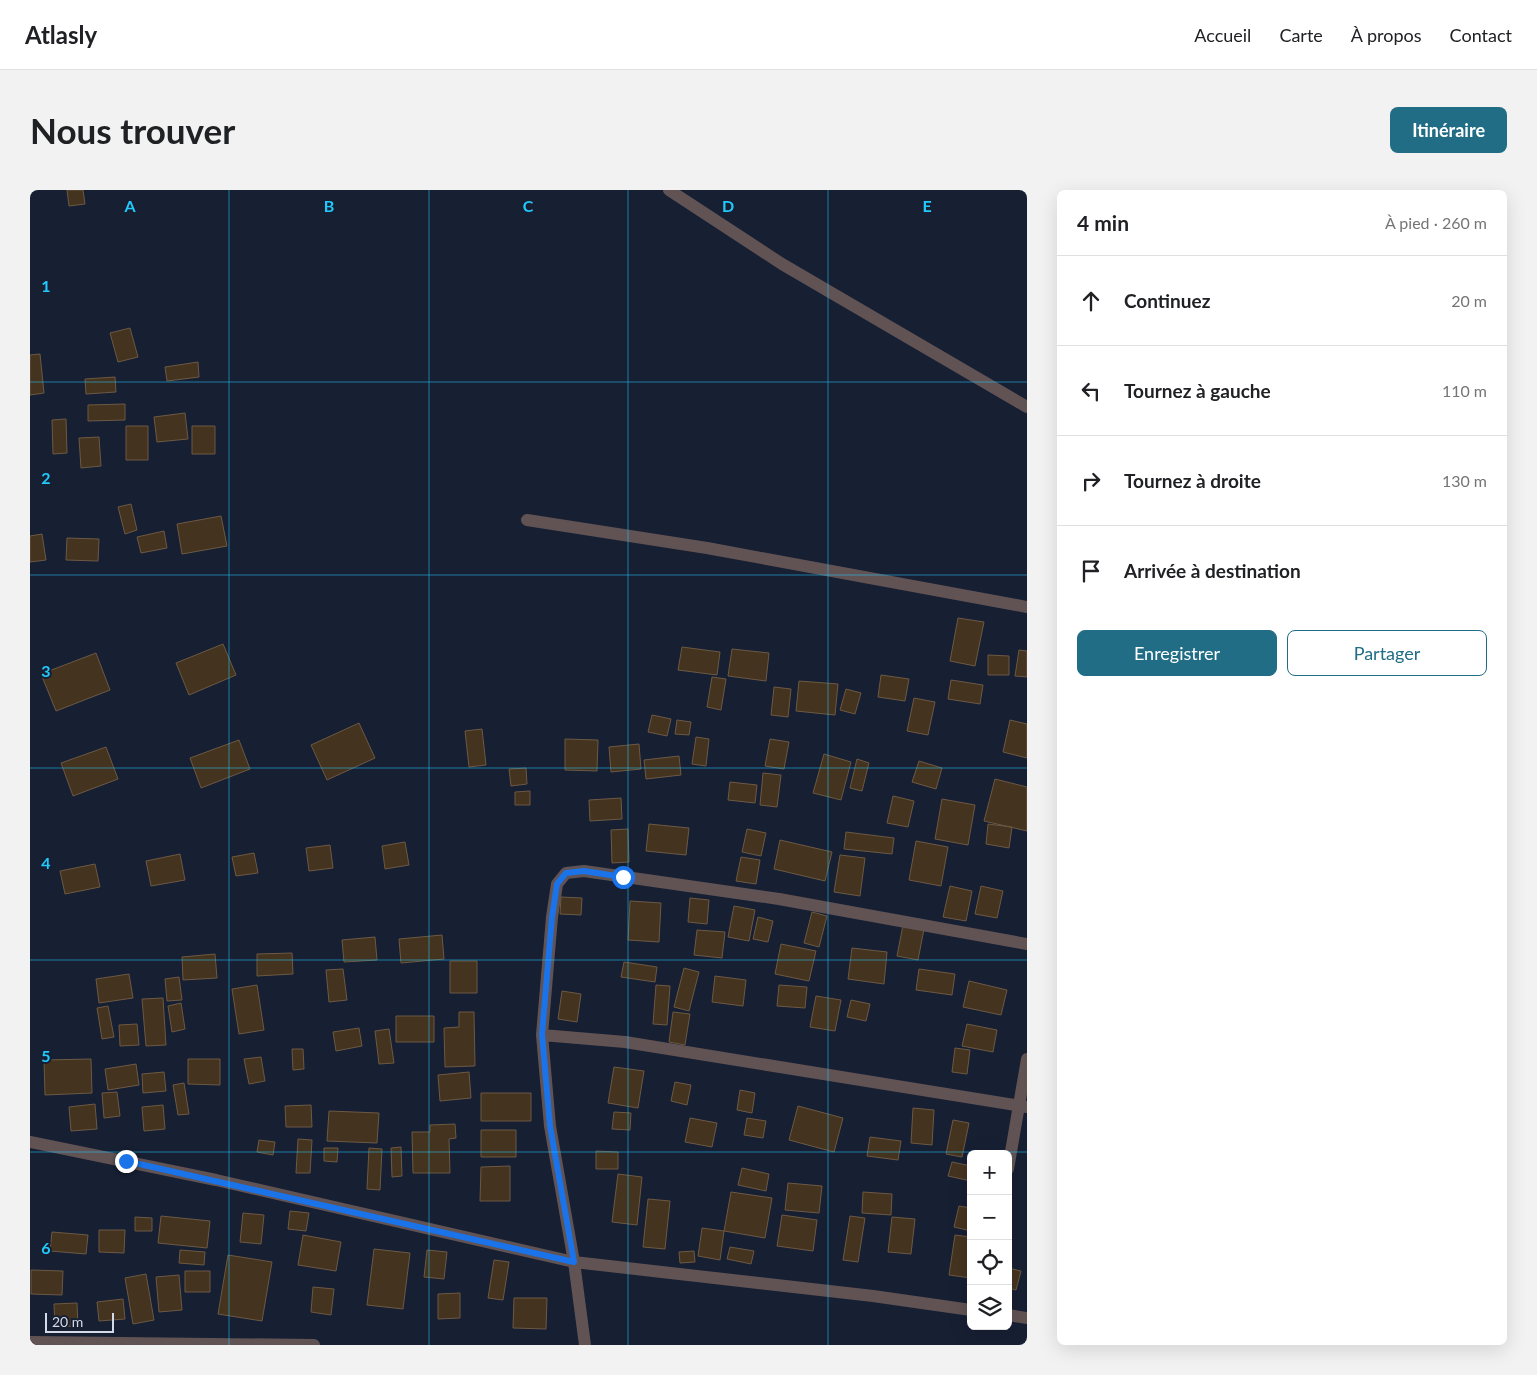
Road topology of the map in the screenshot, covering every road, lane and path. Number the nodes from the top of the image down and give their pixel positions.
1 (669, 190) edge
2 (1027, 407) edge
3 (527, 520) dead end
4 (1027, 607) edge
5 (1027, 944) edge
6 (542, 1034) junction
7 (1027, 1059) edge
8 (1023, 1106) edge
9 (30, 1142) edge
10 (1012, 1152) edge
11 (574, 1262) junction
12 (967, 1309) edge
13 (1012, 1316) edge
14 (1027, 1318) edge
15 (30, 1342) edge
16 (314, 1345) edge
17 (585, 1345) edge

1 - 2 street
3 - 4 street
5 - 6 street
6 - 8 street
6 - 11 street
7 - 8 street
8 - 10 street
9 - 11 street
11 - 12 street
11 - 17 street
13 - 14 street
15 - 16 street

